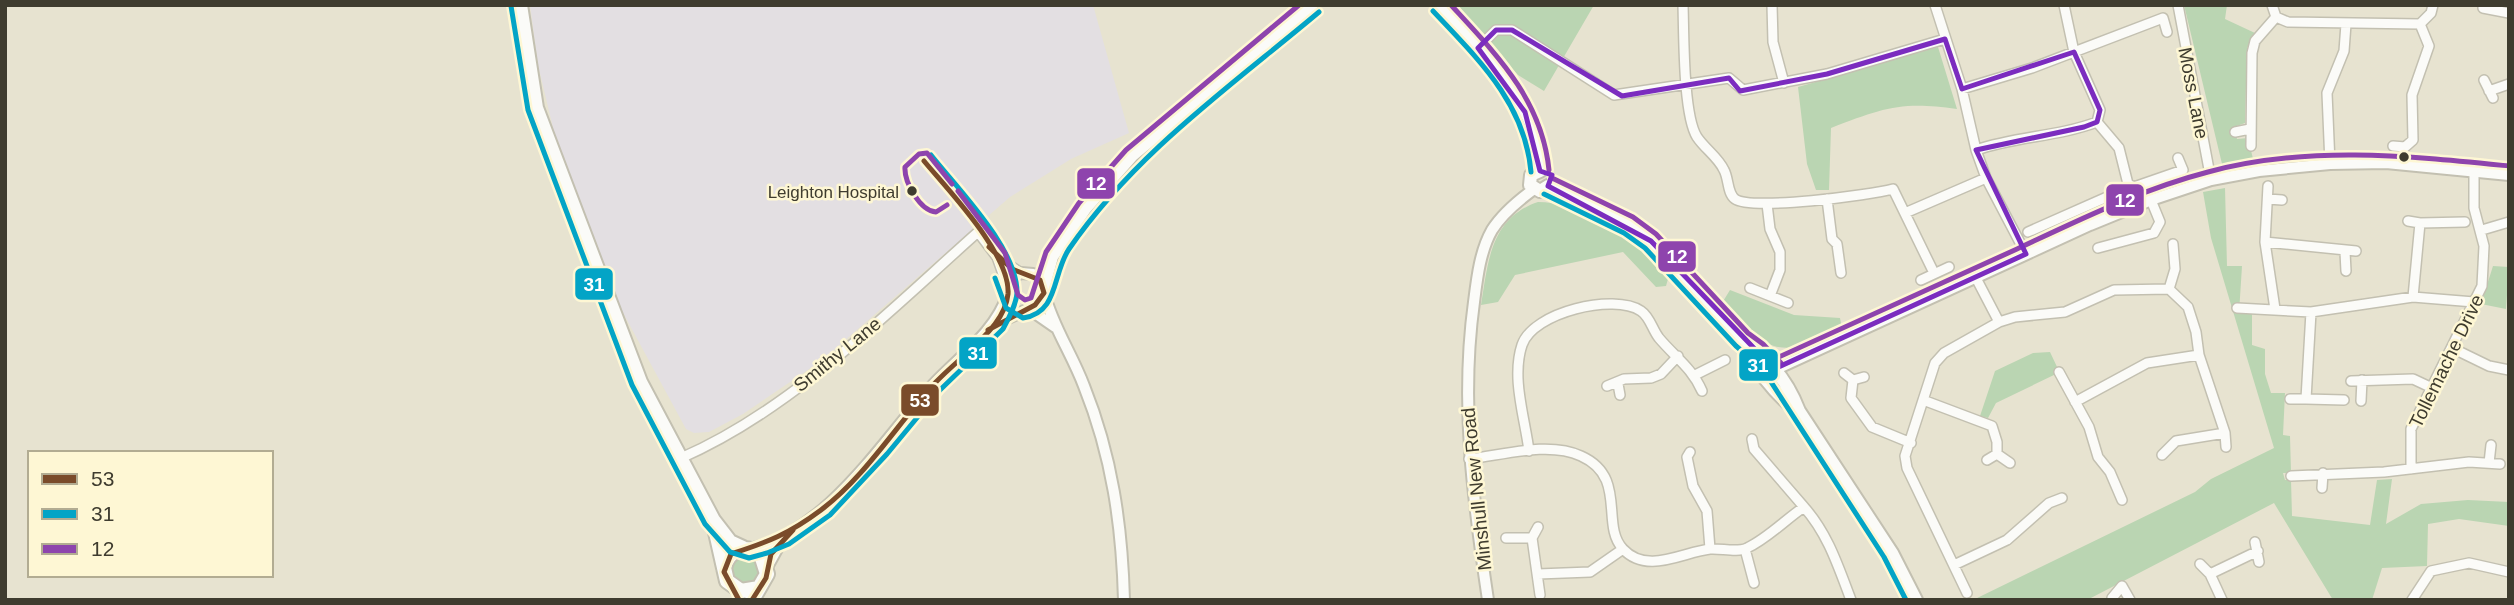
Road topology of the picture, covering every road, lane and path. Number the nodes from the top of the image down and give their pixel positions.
1 (520, 5) edge
2 (1313, 5) edge
3 (1439, 5) edge
4 (1683, 5) edge
5 (1772, 5) edge
6 (2064, 5) edge
7 (2178, 5) edge
8 (2272, 5) edge
9 (2432, 5) edge
10 (1936, 6) edge
11 (2482, 9) edge
12 (2509, 13) edge
13 (2276, 17) junction
14 (2420, 23) junction
15 (2346, 24) junction
16 (2167, 32) dead end
17 (1945, 39) junction
18 (1478, 48) junction
19 (2074, 52) junction
20 (2483, 80) dead end
21 (1784, 83) junction
22 (2509, 84) edge
23 (1687, 87) junction
24 (1962, 89) junction
25 (2099, 120) junction
26 (2250, 129) junction
27 (2235, 132) dead end
28 (2251, 146) dead end
29 (2393, 146) dead end
30 (1976, 150) junction
31 (2178, 158) dead end
32 (2330, 164) junction
33 (1540, 171) junction
34 (2474, 171) junction
35 (2509, 174) edge
36 (1986, 178) junction
37 (2211, 180) junction
38 (2128, 184) junction
39 (1548, 186) junction
40 (2268, 186) dead end
41 (1534, 189) junction
42 (1827, 198) junction
43 (2267, 199) junction
44 (2151, 200) junction
45 (2282, 200) dead end
46 (1767, 204) junction
47 (1905, 213) junction
48 (2408, 221) dead end
49 (2465, 222) dead end
50 (2509, 222) edge
51 (2420, 223) junction
52 (2482, 230) junction
53 (2028, 232) dead end
54 (2265, 242) junction
55 (2173, 244) dead end
56 (2098, 248) dead end
57 (2356, 251) dead end
58 (2345, 252) junction
59 (2026, 254) junction
60 (997, 257) junction
61 (1053, 257) junction
62 (1949, 267) dead end
63 (2346, 271) dead end
64 (1841, 272) dead end
65 (1934, 272) junction
66 (1024, 273) junction
67 (1976, 278) junction
68 (1921, 280) dead end
69 (1750, 288) dead end
70 (2169, 289) junction
71 (1044, 290) junction
72 (1008, 291) junction
73 (1770, 296) junction
74 (2413, 297) junction
75 (2474, 302) junction
76 (1788, 303) dead end
77 (2237, 308) dead end
78 (1026, 309) junction
79 (2275, 309) junction
80 (2311, 312) junction
81 (1998, 322) junction
82 (996, 323) junction
83 (1055, 327) junction
84 (2452, 348) junction
85 (2199, 355) junction
86 (1678, 356) junction
87 (1725, 360) dead end
88 (2509, 370) edge
89 (1769, 372) junction
90 (2059, 372) dead end
91 (1844, 373) dead end
92 (1695, 375) junction
93 (1864, 377) dead end
94 (1853, 380) junction
95 (2362, 380) junction
96 (2351, 381) dead end
97 (1618, 384) junction
98 (1607, 386) dead end
99 (2430, 387) junction
100 (1702, 391) dead end
101 (1620, 395) dead end
102 (2290, 399) dead end
103 (2306, 399) junction
104 (1923, 400) junction
105 (2344, 400) dead end
106 (2361, 401) dead end
107 (2075, 402) junction
108 (2225, 433) junction
109 (1911, 443) junction
110 (2491, 445) dead end
111 (1750, 447) dead end
112 (2226, 447) dead end
113 (1529, 452) junction
114 (1997, 454) junction
115 (2162, 454) dead end
116 (1686, 456) dead end
117 (681, 458) junction
118 (1469, 459) junction
119 (1987, 460) dead end
120 (2010, 463) dead end
121 (2489, 463) junction
122 (2500, 464) dead end
123 (2411, 469) junction
124 (2323, 473) junction
125 (2291, 476) dead end
126 (2322, 488) dead end
127 (2062, 498) dead end
128 (2122, 500) dead end
129 (1804, 507) junction
130 (713, 520) junction
131 (1538, 527) dead end
132 (785, 536) junction
133 (1506, 538) dead end
134 (1532, 538) junction
135 (746, 549) junction
136 (1623, 549) junction
137 (1710, 549) junction
138 (1745, 549) junction
139 (2259, 562) dead end
140 (2200, 564) dead end
141 (1954, 565) junction
142 (767, 567) junction
143 (724, 568) junction
144 (2505, 571) edge
145 (1538, 574) junction
146 (2210, 574) junction
147 (1754, 583) dead end
148 (1967, 593) dead end
149 (737, 594) edge
150 (755, 594) edge
151 (1540, 595) dead end
152 (2112, 598) dead end
153 (1124, 600) edge
154 (1488, 600) edge
155 (1851, 600) edge
156 (1916, 600) edge
157 (2130, 600) edge
158 (2222, 600) edge
159 (2412, 600) edge

1 - 117 highway
2 - 61 street
3 - 18 main road
4 - 23 street
5 - 21 street
6 - 19 street
7 - 37 street, Moss Lane
8 - 13 street
9 - 14 street
10 - 17 street
11 - 12 street
13 - 15 street
13 - 26 street
14 - 15 street
14 - 29 street
15 - 32 street
16 - 19 street
17 - 21 street
17 - 24 street
18 - 23 street
18 - 33 main road
19 - 24 street
19 - 25 street
20 - 22 street
21 - 23 street
23 - 46 street
24 - 30 street
25 - 30 street
25 - 38 street
26 - 27 street
26 - 28 street
30 - 36 street
31 - 38 street
32 - 34 street
32 - 37 street
33 - 39 main road
33 - 41 main road
34 - 35 street
34 - 52 street, Tollemache Drive
36 - 47 street
36 - 59 street
37 - 44 street
38 - 53 street
39 - 41 main road
39 - 89 main road
40 - 43 street
41 - 118 street, Minshull New Road
42 - 46 street
42 - 47 street
42 - 64 street
43 - 45 street
43 - 54 street
44 - 56 street
44 - 59 street
46 - 73 street
47 - 65 street
48 - 51 street
49 - 51 street
50 - 52 street
51 - 74 street
52 - 75 street, Tollemache Drive
54 - 58 street
54 - 79 street
55 - 70 street
57 - 58 street
58 - 63 street
59 - 67 street
60 - 66 street
60 - 72 street
60 - 117 street, Smithy Lane
61 - 66 street
61 - 71 street
62 - 65 street
65 - 68 street
66 - 71 street
66 - 72 street
67 - 81 street
67 - 89 street
69 - 73 street
70 - 81 street
70 - 85 street
71 - 78 street
71 - 83 street
72 - 78 street
72 - 82 street
73 - 76 street
74 - 75 street
74 - 80 street
75 - 84 street, Tollemache Drive
77 - 79 street
78 - 82 street
78 - 83 street
79 - 80 street
80 - 103 street
81 - 104 street
82 - 132 street
83 - 153 street
84 - 88 street
84 - 99 street, Tollemache Drive
85 - 107 street
85 - 108 street
86 - 92 street
86 - 97 street
86 - 113 street
87 - 92 street
89 - 156 main road
90 - 107 street
91 - 94 street
92 - 100 street
93 - 94 street
94 - 109 street
95 - 96 street
95 - 99 street
95 - 106 street
97 - 98 street
97 - 101 street
99 - 123 street, Tollemache Drive
102 - 103 street
103 - 105 street
104 - 109 street
104 - 114 street
107 - 128 street
108 - 112 street
108 - 115 street
109 - 141 street
110 - 121 street
111 - 129 street
113 - 118 street
113 - 136 street
114 - 119 street
114 - 120 street
116 - 137 street
117 - 130 highway
118 - 154 street, Minshull New Road
121 - 122 street
121 - 123 street
123 - 124 street
124 - 125 street
124 - 126 street
127 - 141 street
129 - 138 street
129 - 155 street
130 - 135 highway
130 - 143 highway
131 - 134 street
132 - 135 street
132 - 142 street
133 - 134 street
134 - 145 street
135 - 142 highway
135 - 143 highway
136 - 137 street
136 - 145 street
137 - 138 street
138 - 147 street
139 - 146 street
140 - 146 street
141 - 148 street
142 - 150 highway
143 - 149 highway
144 - 159 street
145 - 151 street
146 - 158 street
149 - 150 highway
152 - 157 street

